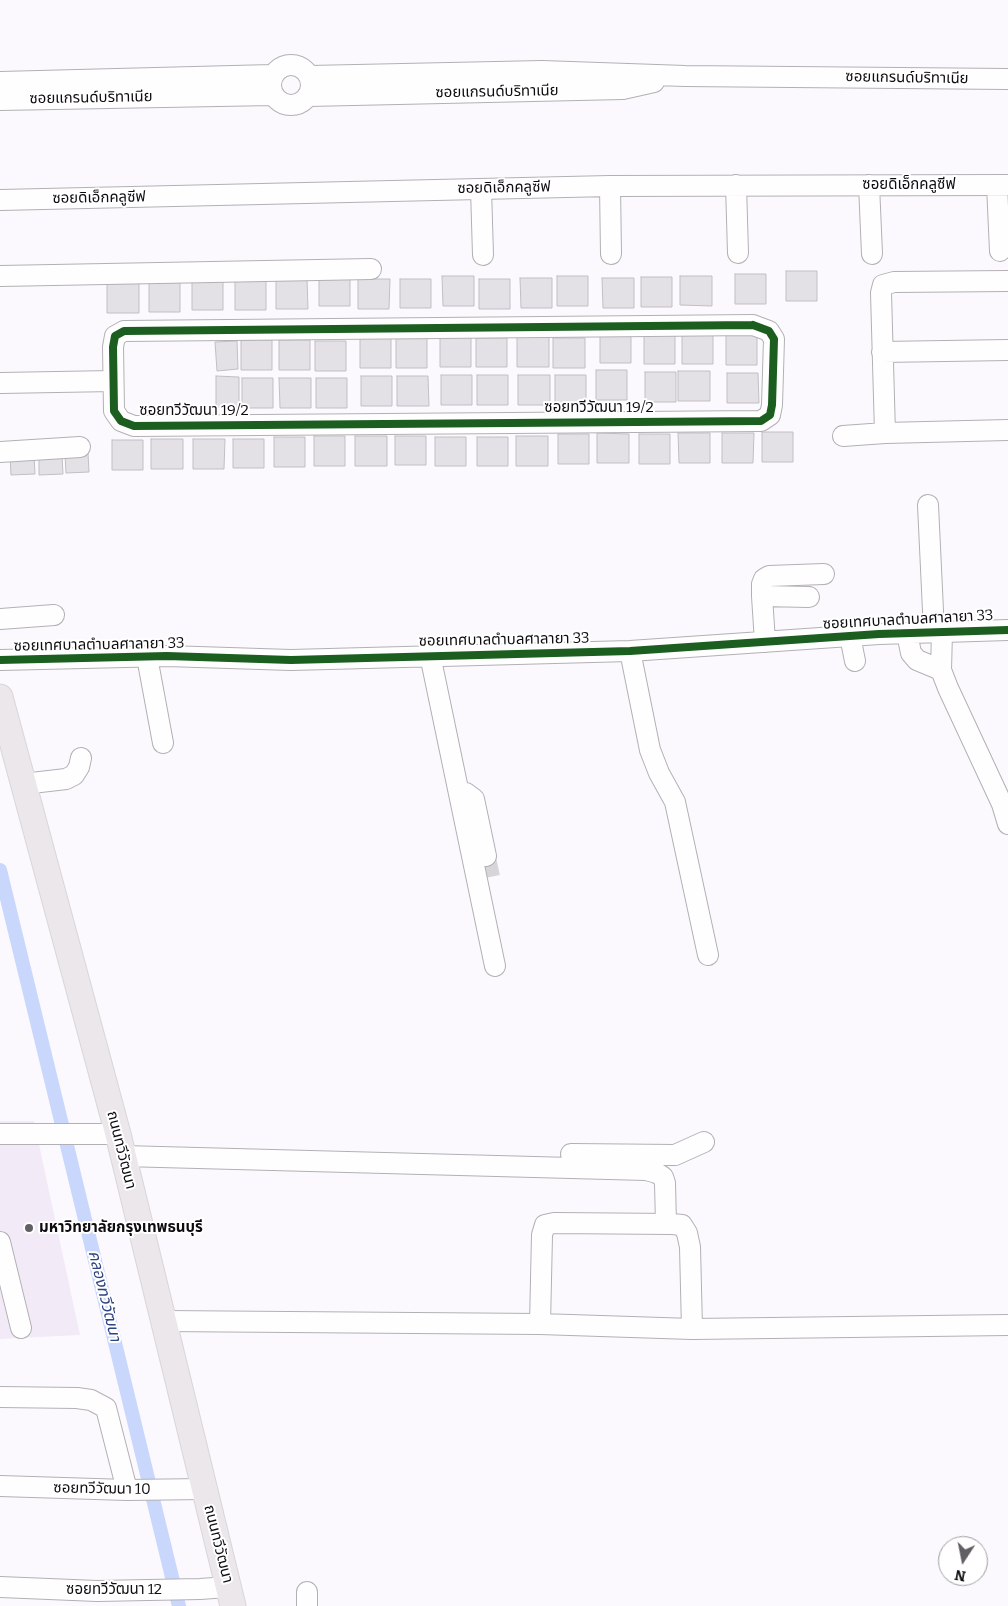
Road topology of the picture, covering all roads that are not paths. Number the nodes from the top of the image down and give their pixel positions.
1 (1008, 79) edge
2 (0, 82) edge
3 (273, 85) junction
4 (309, 86) junction
5 (0, 100) edge
6 (736, 185) junction
7 (869, 185) junction
8 (1002, 185) edge
9 (610, 186) junction
10 (481, 189) junction
11 (0, 200) edge
12 (1000, 251) dead end
13 (738, 253) dead end
14 (610, 254) dead end
15 (872, 254) dead end
16 (483, 255) dead end
17 (371, 269) dead end
18 (0, 276) edge
19 (1008, 281) edge
20 (1008, 350) edge
21 (882, 352) junction
22 (113, 381) junction
23 (0, 383) edge
24 (1008, 430) edge
25 (885, 433) junction
26 (843, 436) dead end
27 (80, 447) dead end
28 (0, 452) edge
29 (928, 505) dead end
30 (824, 574) dead end
31 (762, 596) junction
32 (809, 597) dead end
33 (54, 615) dead end
34 (0, 619) edge
35 (1008, 630) edge
36 (938, 632) junction
37 (907, 633) junction
38 (850, 636) junction
39 (765, 642) junction
40 (630, 651) junction
41 (430, 655) junction
42 (147, 657) junction
43 (0, 660) edge
44 (855, 661) dead end
45 (941, 670) junction
46 (0, 697) edge
47 (163, 743) dead end
48 (81, 758) dead end
49 (23, 784) junction
50 (459, 794) junction
51 (1008, 824) edge
52 (490, 875) tunnel mouth
53 (708, 955) dead end
54 (495, 966) dead end
55 (0, 1134) edge
56 (704, 1142) dead end
57 (120, 1145) junction
58 (533, 1167) junction
59 (666, 1224) junction
60 (0, 1242) edge
61 (163, 1321) junction
62 (540, 1324) junction
63 (1008, 1325) edge
64 (21, 1328) dead end
65 (692, 1329) junction
66 (0, 1398) edge
67 (0, 1486) edge
68 (204, 1489) junction
69 (130, 1490) junction
70 (0, 1586) edge
71 (231, 1596) edge

1 - 4 street, ซอยแกรนด์บริทาเนีย
2 - 3 street, ซอยแกรนด์บริทาเนีย
3 - 4 street, ซอยแกรนด์บริทาเนีย
3 - 4 street, ซอยแกรนด์บริทาเนีย
3 - 5 street, ซอยแกรนด์บริทาเนีย
6 - 7 street, ซอยดิเอ็กคลูซีฟ
6 - 9 street, ซอยดิเอ็กคลูซีฟ
6 - 13 street
7 - 8 street, ซอยดิเอ็กคลูซีฟ
7 - 15 street
8 - 12 street
9 - 10 street, ซอยดิเอ็กคลูซีฟ
9 - 14 street
10 - 11 street, ซอยดิเอ็กคลูซีฟ
10 - 16 street
17 - 18 street
19 - 21 street
20 - 21 street
21 - 25 street
22 - 22 street, ซอยทวีวัฒนา 19/2
22 - 23 street
24 - 25 street
25 - 26 street
27 - 28 street
29 - 36 street
30 - 31 street
31 - 32 street
31 - 39 street
33 - 34 street
35 - 36 street, ซอยเทศบาลตำบลศาลายา 33
36 - 37 street, ซอยเทศบาลตำบลศาลายา 33
36 - 45 street
37 - 38 street, ซอยเทศบาลตำบลศาลายา 33
37 - 45 street
38 - 39 street, ซอยเทศบาลตำบลศาลายา 33
38 - 44 street
39 - 40 street, ซอยเทศบาลตำบลศาลายา 33
40 - 41 street, ซอยเทศบาลตำบลศาลายา 33
40 - 53 street
41 - 42 street, ซอยเทศบาลตำบลศาลายา 33
41 - 50 street
42 - 43 street, ซอยเทศบาลตำบลศาลายา 33
42 - 47 street
45 - 51 street
46 - 49 main road, ถนนทวีวัฒนา
48 - 49 street
49 - 57 main road, ถนนทวีวัฒนา
50 - 52 street
50 - 54 street
55 - 57 street
56 - 58 street
57 - 58 street
57 - 61 main road, ถนนทวีวัฒนา
58 - 59 street
59 - 62 street
59 - 65 street
60 - 64 street
61 - 62 street
61 - 68 main road, ถนนทวีวัฒนา
62 - 65 street
63 - 65 street
66 - 69 street
67 - 69 street, ซอยทวีวัฒนา 10
68 - 69 street, ซอยทวีวัฒนา 10
68 - 71 main road, ถนนทวีวัฒนา
70 - 71 street, ซอยทวีวัฒนา 12

